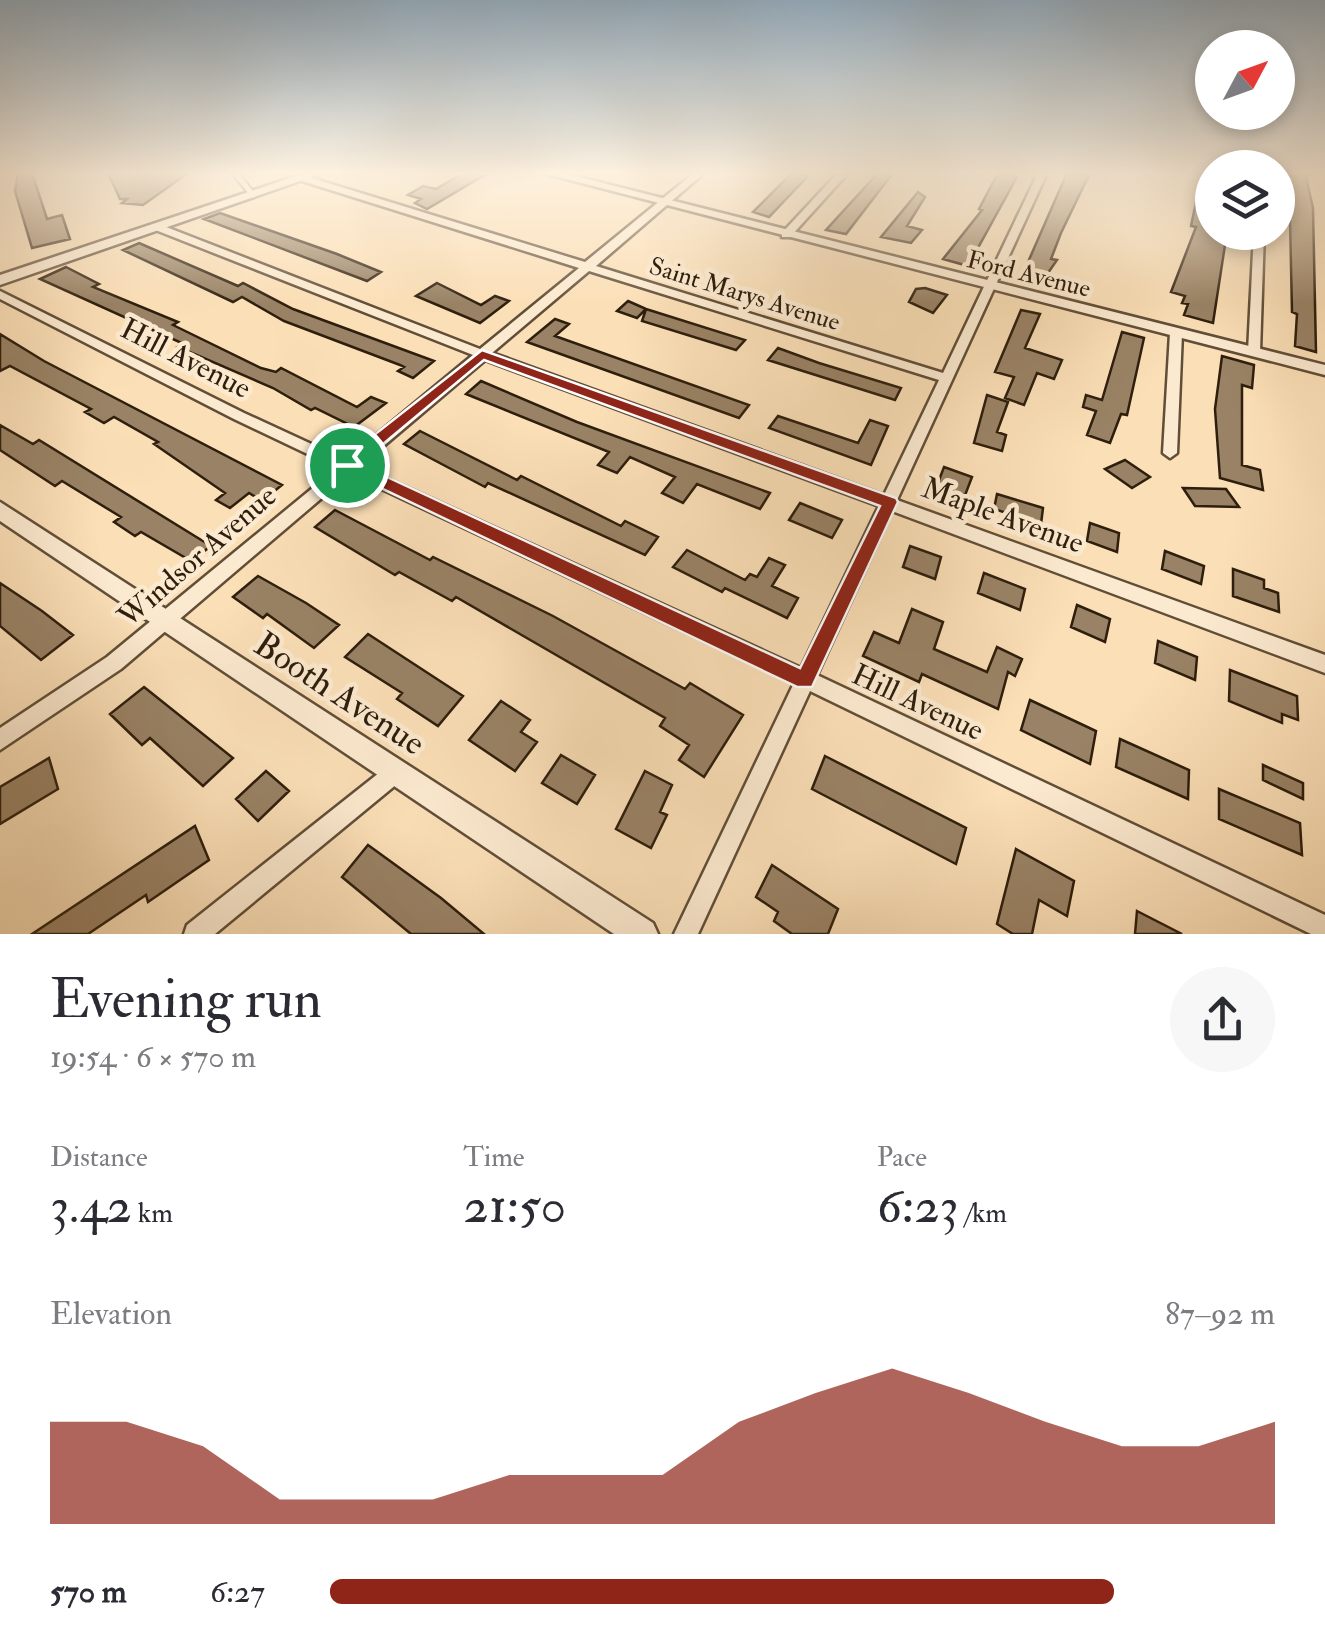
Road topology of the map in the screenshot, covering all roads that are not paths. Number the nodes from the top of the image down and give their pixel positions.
1 (187, 217) edge
2 (433, 217) edge
3 (648, 217) edge
4 (714, 217) edge
5 (803, 217) edge
6 (1023, 217) edge
7 (157, 227) junction
8 (786, 235) junction
9 (1258, 250) edge
10 (584, 268) junction
11 (0, 280) edge
12 (990, 287) junction
13 (0, 294) edge
14 (1176, 333) junction
15 (1254, 352) junction
16 (482, 354) junction
17 (1325, 370) edge
18 (946, 378) junction
19 (1170, 454) dead end
20 (347, 465) junction
21 (890, 502) junction
22 (0, 510) edge
23 (165, 620) junction
24 (1325, 664) edge
25 (805, 680) junction
26 (0, 740) edge
27 (396, 772) junction
28 (1325, 928) edge
29 (196, 934) edge
30 (642, 934) edge
31 (686, 934) edge

1 - 7 street
2 - 10 street, Saint Marys Avenue
3 - 10 street, Windsor Avenue
4 - 8 street, Ford Avenue
5 - 8 street
6 - 12 street
7 - 11 street
7 - 16 street, Maple Avenue
8 - 12 street, Ford Avenue
9 - 15 street
10 - 16 street, Windsor Avenue
10 - 18 street, Saint Marys Avenue
12 - 14 street, Ford Avenue
12 - 18 street
13 - 20 street, Hill Avenue
14 - 15 street, Ford Avenue
14 - 19 street
15 - 17 street, Ford Avenue
16 - 20 street, Windsor Avenue
16 - 21 street, Maple Avenue
18 - 21 street
20 - 23 street, Windsor Avenue
20 - 25 street, Hill Avenue
21 - 24 street, Maple Avenue
21 - 25 street
22 - 23 street, Booth Avenue
23 - 26 street, Windsor Avenue
23 - 27 street, Booth Avenue
25 - 28 street, Hill Avenue
25 - 31 street
27 - 29 street
27 - 30 street, Booth Avenue

